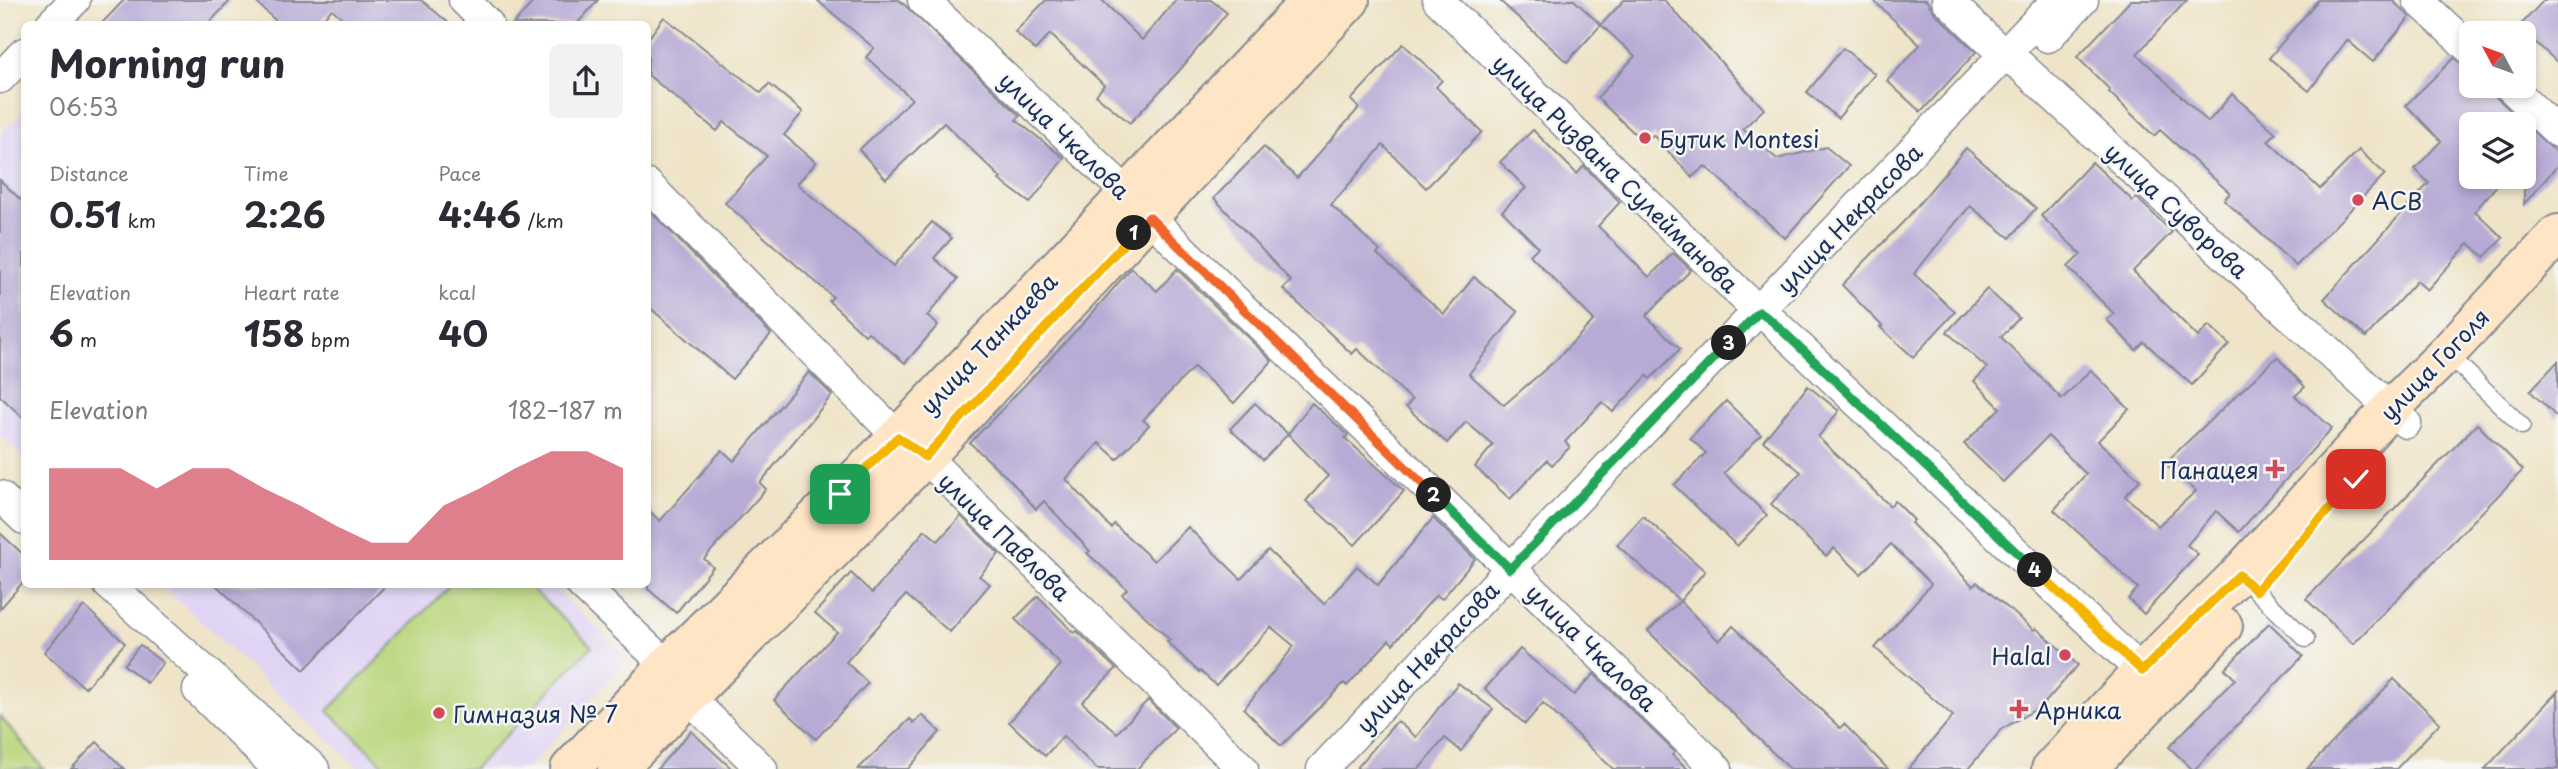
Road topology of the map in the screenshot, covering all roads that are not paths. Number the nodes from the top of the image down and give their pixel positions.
1 (75, 0) edge
2 (464, 0) edge
3 (923, 0) edge
4 (1311, 0) edge
5 (1350, 0) edge
6 (1438, 0) edge
7 (1947, 0) edge
8 (2057, 0) edge
9 (2083, 0) edge
10 (2418, 0) edge
11 (54, 21) edge
12 (485, 21) edge
13 (2459, 39) edge
14 (21, 58) edge
15 (2013, 61) junction
16 (0, 78) edge
17 (2522, 98) edge
18 (2558, 132) edge
19 (651, 188) edge
20 (1139, 206) junction
21 (2558, 234) edge
22 (2558, 266) edge
23 (1765, 317) junction
24 (2454, 359) junction
25 (2398, 415) junction
26 (2522, 426) dead end
27 (911, 447) junction
28 (0, 488) edge
29 (0, 496) edge
30 (21, 506) edge
31 (21, 516) edge
32 (1517, 575) junction
33 (2248, 583) junction
34 (95, 588) edge
35 (112, 588) edge
36 (585, 588) edge
37 (2306, 639) dead end
38 (677, 681) junction
39 (2152, 681) junction
40 (278, 769) edge
41 (314, 769) edge
42 (570, 769) edge
43 (617, 769) edge
44 (762, 769) edge
45 (1243, 769) edge
46 (1322, 769) edge
47 (1349, 769) edge
48 (1717, 769) edge
49 (2051, 769) edge
50 (2087, 769) edge

1 - 11 street
2 - 12 street
3 - 20 street, улица Чкалова
4 - 20 main road, улица Танкаева
5 - 20 main road, улица Танкаева
6 - 23 street, улица Ризвана Сулейманова
7 - 15 street, улица Суворова
8 - 15 street, улица Некрасова
9 - 15 street, улица Некрасова
10 - 13 street
14 - 16 street
15 - 23 street, улица Некрасова
15 - 25 street, улица Суворова
17 - 18 street
19 - 27 street, улица Павлова
20 - 27 main road, улица Танкаева
20 - 32 street, улица Чкалова
21 - 24 main road, улица Гоголя
22 - 24 main road, улица Гоголя
23 - 32 street, улица Некрасова
23 - 39 street, улица Ризвана Сулейманова
24 - 25 main road, улица Гоголя
24 - 26 lane
25 - 33 main road, улица Гоголя
27 - 38 main road, улица Танкаева
27 - 45 street, улица Павлова
28 - 30 street
29 - 31 street
32 - 46 street, улица Некрасова
32 - 47 street, улица Некрасова
32 - 48 street, улица Чкалова
33 - 37 lane
33 - 39 main road, улица Гоголя
34 - 40 street
35 - 41 street
36 - 38 street
38 - 42 main road, улица Танкаева
38 - 43 main road, улица Танкаева
38 - 44 street
39 - 49 main road, улица Гоголя
39 - 50 main road, улица Гоголя

